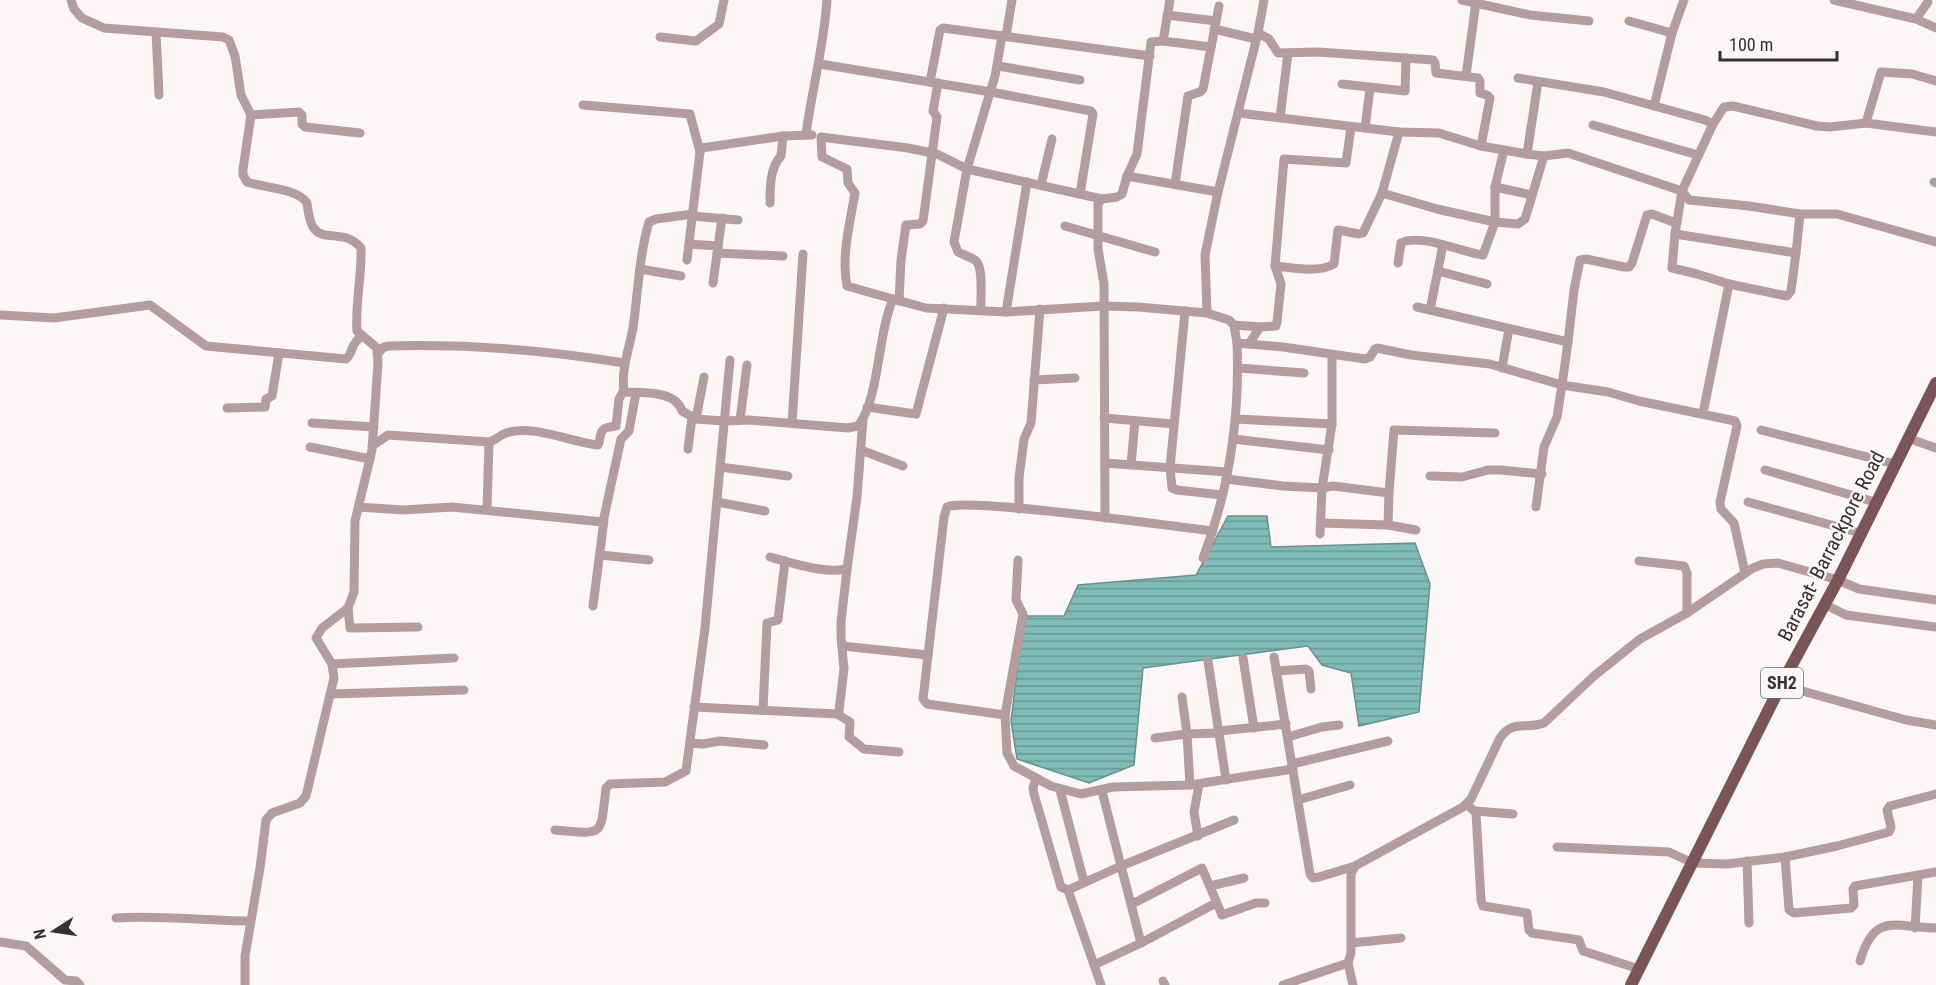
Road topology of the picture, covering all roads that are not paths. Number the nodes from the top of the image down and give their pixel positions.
1 (71, 0) edge
2 (724, 0) edge
3 (827, 0) edge
4 (1012, 0) edge
5 (1170, 0) edge
6 (1264, 0) edge
7 (1462, 0) edge
8 (1684, 0) edge
9 (1834, 0) edge
10 (1476, 2) junction
11 (1928, 2) edge
12 (1512, 5) edge
13 (1219, 6) dead end
14 (1167, 15) junction
15 (1916, 19) junction
16 (1589, 21) dead end
17 (1629, 21) dead end
18 (1215, 25) junction
19 (1936, 28) edge
20 (156, 32) junction
21 (1671, 33) junction
22 (1004, 36) junction
23 (1257, 36) junction
24 (660, 37) dead end
25 (1163, 41) junction
26 (1211, 47) junction
27 (1288, 54) junction
28 (1149, 56) junction
29 (1406, 58) junction
30 (820, 64) junction
31 (998, 66) junction
32 (1466, 76) junction
33 (1518, 78) dead end
34 (1080, 80) dead end
35 (1936, 81) edge
36 (934, 82) junction
37 (1538, 82) junction
38 (1342, 84) dead end
39 (1370, 88) junction
40 (991, 92) junction
41 (159, 95) dead end
42 (583, 105) dead end
43 (1654, 106) junction
44 (1238, 113) junction
45 (251, 115) junction
46 (1280, 118) junction
47 (1866, 123) junction
48 (1713, 124) junction
49 (1593, 125) dead end
50 (1351, 127) junction
51 (1365, 128) junction
52 (1398, 132) junction
53 (1936, 132) edge
54 (360, 133) dead end
55 (806, 134) junction
56 (783, 136) junction
57 (821, 136) junction
58 (1052, 139) dead end
59 (1481, 146) junction
60 (1504, 150) junction
61 (700, 152) junction
62 (931, 153) junction
63 (1527, 154) junction
64 (1698, 155) junction
65 (1544, 156) junction
66 (967, 169) junction
67 (1127, 176) junction
68 (1027, 182) junction
69 (1175, 184) junction
70 (1041, 185) junction
71 (1495, 187) junction
72 (1682, 191) junction
73 (1218, 192) junction
74 (1382, 193) junction
75 (1080, 194) junction
76 (1532, 195) junction
77 (1102, 199) junction
78 (770, 203) dead end
79 (1800, 214) junction
80 (692, 215) junction
81 (722, 219) junction
82 (738, 220) dead end
83 (1495, 222) junction
84 (1676, 223) junction
85 (1065, 226) dead end
86 (1675, 234) junction
87 (1099, 237) junction
88 (1936, 242) edge
89 (689, 244) junction
90 (1443, 245) junction
91 (718, 249) junction
92 (1155, 252) dead end
93 (1796, 252) junction
94 (803, 254) dead end
95 (783, 256) dead end
96 (687, 260) dead end
97 (1398, 263) dead end
98 (1275, 266) junction
99 (640, 269) junction
100 (1438, 271) junction
101 (681, 276) dead end
102 (713, 284) dead end
103 (1487, 284) dead end
104 (1729, 284) junction
105 (896, 300) junction
106 (1103, 306) junction
107 (1417, 307) dead end
108 (944, 308) junction
109 (1040, 309) junction
110 (981, 310) junction
111 (1430, 310) junction
112 (1185, 311) junction
113 (1006, 312) junction
114 (1207, 313) junction
115 (0, 315) edge
116 (1234, 325) junction
117 (1260, 327) junction
118 (1509, 330) junction
119 (361, 337) junction
120 (1568, 342) junction
121 (1237, 343) junction
122 (1249, 344) junction
123 (279, 353) junction
124 (377, 354) junction
125 (1332, 355) junction
126 (730, 360) dead end
127 (624, 363) junction
128 (747, 365) dead end
129 (1238, 368) junction
130 (1502, 368) junction
131 (1304, 373) dead end
132 (704, 377) dead end
133 (1075, 378) dead end
134 (1034, 380) junction
135 (1936, 382) edge
136 (1562, 385) junction
137 (624, 390) junction
138 (636, 393) junction
139 (867, 406) junction
140 (227, 408) dead end
141 (1703, 414) junction
142 (694, 418) junction
143 (1104, 418) junction
144 (863, 419) junction
145 (1236, 419) junction
146 (740, 420) junction
147 (724, 421) junction
148 (1135, 421) junction
149 (312, 423) dead end
150 (792, 423) junction
151 (1174, 424) junction
152 (1332, 424) junction
153 (374, 427) junction
154 (1761, 430) dead end
155 (1495, 433) dead end
156 (1907, 438) junction
157 (1233, 439) junction
158 (489, 442) junction
159 (372, 446) junction
160 (310, 447) dead end
161 (1936, 448) edge
162 (688, 449) dead end
163 (861, 450) junction
164 (1329, 450) junction
165 (370, 459) junction
166 (1104, 463) junction
167 (1895, 464) junction
168 (1131, 465) junction
169 (903, 466) dead end
170 (720, 467) junction
171 (1170, 468) junction
172 (1765, 470) dead end
173 (1542, 474) junction
174 (1227, 475) junction
175 (788, 476) dead end
176 (1430, 476) dead end
177 (1322, 488) junction
178 (1389, 493) junction
179 (1222, 495) junction
180 (717, 502) junction
181 (1748, 502) dead end
182 (1875, 502) junction
183 (358, 507) junction
184 (1536, 507) dead end
185 (1019, 508) junction
186 (487, 510) junction
187 (765, 511) dead end
188 (1105, 518) junction
189 (604, 520) junction
190 (1321, 523) junction
191 (1388, 525) junction
192 (1416, 530) dead end
193 (1213, 531) junction
194 (1860, 533) junction
195 (1320, 534) dead end
196 (600, 555) junction
197 (770, 557) dead end
198 (1203, 558) dead end
199 (649, 560) dead end
200 (1018, 560) dead end
201 (784, 561) junction
202 (1639, 561) dead end
203 (847, 569) junction
204 (1745, 573) junction
205 (1838, 580) junction
206 (1936, 600) edge
207 (1824, 604) junction
208 (593, 606) dead end
209 (348, 608) junction
210 (1688, 613) junction
211 (418, 627) dead end
212 (1936, 627) edge
213 (842, 646) junction
214 (928, 655) junction
215 (1274, 657) dead end
216 (454, 658) dead end
217 (1243, 658) dead end
218 (1208, 661) dead end
219 (332, 664) junction
220 (1276, 671) junction
221 (1781, 685) junction
222 (1311, 689) dead end
223 (464, 690) dead end
224 (330, 694) junction
225 (1182, 697) dead end
226 (694, 707) junction
227 (763, 710) junction
228 (837, 714) junction
229 (1005, 715) junction
230 (1286, 724) junction
231 (1339, 725) dead end
232 (1936, 725) edge
233 (1254, 728) junction
234 (1219, 732) junction
235 (1187, 734) junction
236 (1288, 737) junction
237 (1155, 738) dead end
238 (1388, 741) dead end
239 (690, 743) junction
240 (764, 745) dead end
241 (899, 752) dead end
242 (1293, 767) junction
243 (1036, 778) junction
244 (1226, 780) junction
245 (1195, 784) junction
246 (1350, 785) dead end
247 (1060, 789) junction
248 (1102, 791) junction
249 (1936, 794) edge
250 (1298, 800) junction
251 (1471, 808) junction
252 (1513, 814) dead end
253 (1234, 820) dead end
254 (555, 830) dead end
255 (1198, 836) junction
256 (1557, 847) dead end
257 (1785, 857) junction
258 (1747, 861) junction
259 (1693, 863) junction
260 (1121, 866) junction
261 (1355, 866) junction
262 (1936, 872) edge
263 (1918, 876) junction
264 (1244, 878) dead end
265 (1084, 882) junction
266 (1210, 886) junction
267 (1068, 890) junction
268 (1216, 903) junction
269 (1265, 903) dead end
270 (1132, 904) junction
271 (116, 918) dead end
272 (250, 921) junction
273 (1749, 923) dead end
274 (1915, 927) junction
275 (1936, 928) edge
276 (1401, 938) dead end
277 (0, 942) edge
278 (1142, 943) junction
279 (1351, 943) junction
280 (1860, 961) dead end
281 (1348, 963) junction
282 (1094, 965) junction
283 (1639, 969) junction
284 (80, 985) edge
285 (245, 985) edge
286 (1101, 985) edge
287 (1283, 985) edge
288 (1353, 985) edge
289 (1631, 985) edge

1 - 20 street
2 - 24 street
3 - 30 street
4 - 22 street
5 - 14 street
6 - 23 street
7 - 10 street
8 - 21 street
9 - 15 street
10 - 12 street
10 - 32 street
11 - 15 street
12 - 16 street
13 - 18 street
14 - 18 street
14 - 25 street
15 - 19 street
17 - 21 street
18 - 23 street
18 - 26 street
20 - 41 street
20 - 45 street
21 - 43 street
22 - 28 street
22 - 31 street
22 - 36 street
23 - 27 street
23 - 44 street
25 - 26 street
25 - 28 street
26 - 69 street
27 - 29 street
27 - 46 street
28 - 67 street
29 - 32 street
29 - 39 street
30 - 36 street
30 - 55 street
31 - 34 street
31 - 40 street
32 - 59 street
33 - 37 street
35 - 47 street
36 - 40 street
36 - 62 street
37 - 43 street
37 - 63 street
38 - 39 street
39 - 51 street
40 - 66 street
40 - 75 street
42 - 61 street
43 - 48 street
44 - 46 street
44 - 73 street
45 - 54 street
45 - 119 street
46 - 50 street
47 - 48 street
47 - 53 street
48 - 64 street
49 - 64 street
50 - 51 street
50 - 98 street
51 - 52 street
52 - 59 street
52 - 74 street
55 - 56 street
55 - 57 street
56 - 61 street
56 - 78 street
57 - 62 street
57 - 105 street
58 - 70 street
59 - 60 street
60 - 63 street
60 - 71 street
61 - 80 street
62 - 66 street
62 - 105 street
63 - 65 street
64 - 72 street
65 - 72 street
65 - 76 street
66 - 68 street
66 - 110 street
67 - 69 street
67 - 77 street
68 - 70 street
68 - 113 street
69 - 73 street
70 - 75 street
71 - 76 street
71 - 83 street
72 - 79 street
72 - 84 street
73 - 114 street
74 - 83 street
74 - 98 street
75 - 77 street
76 - 83 street
77 - 87 street
79 - 88 street
79 - 93 street
80 - 81 street
80 - 89 street
80 - 99 street
81 - 82 street
81 - 91 street
83 - 90 street
84 - 86 street
84 - 120 street
85 - 87 street
86 - 93 street
86 - 104 street
87 - 92 street
87 - 106 street
89 - 91 street
89 - 96 street
90 - 97 street
90 - 100 street
91 - 95 street
91 - 102 street
93 - 104 street
94 - 150 street
98 - 117 street
99 - 101 street
99 - 127 street
100 - 103 street
100 - 111 street
104 - 141 street
105 - 108 street
105 - 139 street
106 - 109 street
106 - 112 street
106 - 143 street
107 - 111 street
108 - 110 street
108 - 139 street
109 - 113 street
109 - 134 street
110 - 113 street
111 - 118 street
112 - 114 street
112 - 151 street
114 - 116 street
115 - 123 street
116 - 117 street
116 - 121 street
117 - 122 street
118 - 120 street
118 - 130 street
119 - 123 street
119 - 124 street
120 - 136 street
121 - 122 street
121 - 129 street
122 - 125 street
123 - 140 street
124 - 127 street
124 - 153 street
125 - 130 street
125 - 152 street
126 - 147 street
127 - 137 street
128 - 146 street
129 - 131 street
129 - 145 street
130 - 136 street
132 - 142 street
133 - 134 street
134 - 185 street
135 - 156 main road, Barasat- Barrackpore Road / SH2
136 - 141 street
136 - 173 street
137 - 138 street
137 - 158 street
138 - 142 street
138 - 189 street
139 - 144 street
141 - 204 street
142 - 147 street
142 - 162 street
143 - 148 street
143 - 166 street
144 - 150 street
144 - 163 street
145 - 152 street
145 - 157 street
146 - 147 street
146 - 150 street
147 - 170 street
148 - 151 street
148 - 168 street
149 - 153 street
151 - 171 street
152 - 164 street
153 - 159 street
154 - 167 street
155 - 178 street
156 - 161 street
156 - 167 main road, Barasat- Barrackpore Road / SH2
157 - 164 street
157 - 174 street
158 - 159 street
158 - 186 street
159 - 165 street
160 - 165 street
163 - 169 street
163 - 203 street
164 - 177 street
165 - 183 street
166 - 168 street
166 - 188 street
167 - 182 main road, Barasat- Barrackpore Road / SH2
168 - 171 street
170 - 175 street
170 - 180 street
171 - 174 street
171 - 179 street
172 - 182 street
173 - 176 street
173 - 184 street
174 - 177 street
174 - 179 street
177 - 178 street
177 - 190 street
178 - 191 street
179 - 193 street
180 - 187 street
180 - 226 street
181 - 194 street
182 - 194 main road, Barasat- Barrackpore Road / SH2
183 - 186 street
183 - 209 street
185 - 188 street
185 - 214 street
186 - 189 street
188 - 193 street
189 - 196 street
190 - 191 street
190 - 195 street
191 - 192 street
193 - 198 street
194 - 205 main road, Barasat- Barrackpore Road / SH2
196 - 199 street
196 - 208 street
197 - 201 street
200 - 229 street
201 - 203 street
201 - 227 street
202 - 210 street
203 - 213 street
204 - 205 street
204 - 210 street
205 - 206 street
205 - 207 main road, Barasat- Barrackpore Road / SH2
207 - 212 street
207 - 221 main road, Barasat- Barrackpore Road / SH2
209 - 211 street
209 - 219 street
210 - 251 street
213 - 214 street
213 - 228 street
214 - 229 street
215 - 220 street
216 - 219 street
217 - 233 street
218 - 234 street
219 - 224 street
220 - 222 street
220 - 230 street
221 - 232 street
221 - 259 main road, Barasat- Barrackpore Road / SH2
223 - 224 street
224 - 272 street
225 - 235 street
226 - 227 street
226 - 239 street
227 - 228 street
228 - 241 street
229 - 243 street
230 - 233 street
230 - 236 street
231 - 236 street
233 - 234 street
234 - 235 street
234 - 244 street
235 - 237 street
235 - 245 street
236 - 242 street
238 - 242 street
239 - 240 street
239 - 254 street
242 - 244 street
242 - 250 street
243 - 247 street
243 - 267 street
244 - 245 street
245 - 248 street
245 - 255 street
246 - 250 street
247 - 248 street
247 - 265 street
248 - 260 street
249 - 257 street
250 - 261 street
251 - 252 street
251 - 261 street
251 - 283 street
253 - 255 street
255 - 260 street
256 - 259 street
257 - 258 street
257 - 263 street
258 - 259 street
258 - 273 street
259 - 283 main road, Barasat- Barrackpore Road / SH2
260 - 265 street
260 - 270 street
261 - 279 street
262 - 263 street
263 - 274 street
264 - 266 street
265 - 267 street
266 - 268 street
266 - 270 street
267 - 282 street
268 - 269 street
268 - 278 street
270 - 278 street
271 - 272 street
272 - 285 street
274 - 275 street
274 - 280 street
276 - 279 street
277 - 284 street
278 - 282 street
279 - 281 street
281 - 287 street
281 - 288 street
282 - 286 street
283 - 289 main road, Barasat- Barrackpore Road / SH2

